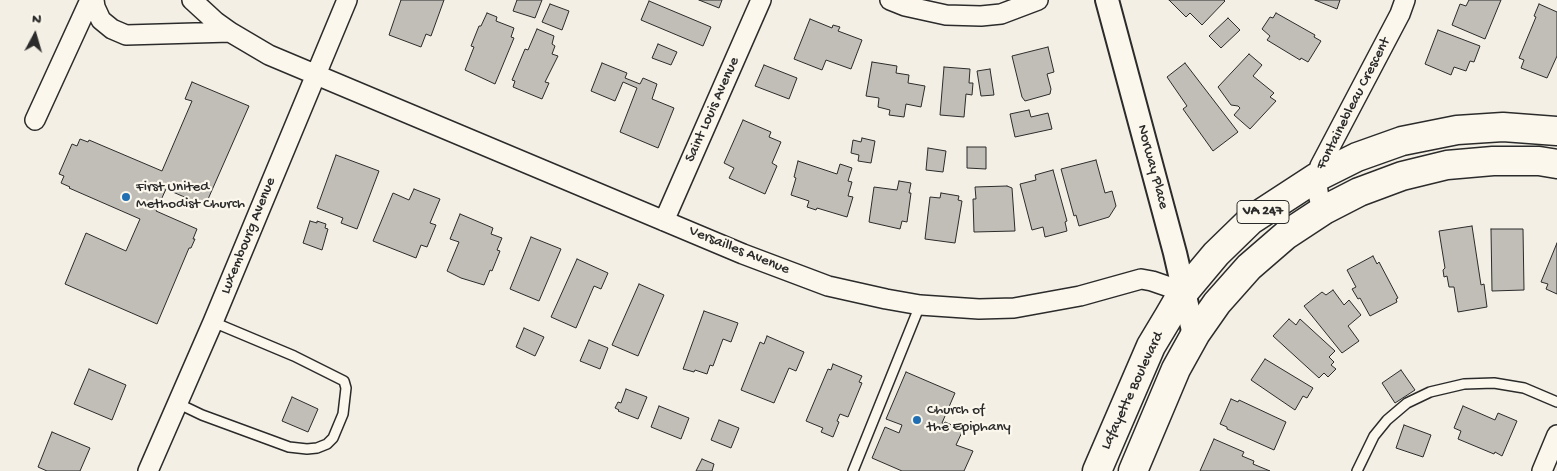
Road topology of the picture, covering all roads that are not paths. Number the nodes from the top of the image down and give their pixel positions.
1 (90, 0) edge
2 (94, 0) edge
3 (192, 0) edge
4 (347, 0) edge
5 (761, 0) edge
6 (890, 0) edge
7 (1038, 0) edge
8 (1107, 0) edge
9 (1405, 0) edge
10 (230, 32) junction
11 (316, 75) junction
12 (35, 120) dead end
13 (1557, 131) edge
14 (1557, 164) edge
15 (1317, 177) junction
16 (1324, 210) junction
17 (664, 221) junction
18 (1184, 292) junction
19 (920, 304) junction
20 (213, 322) junction
21 (1194, 335) junction
22 (1557, 402) edge
23 (177, 403) junction
24 (1557, 436) edge
25 (148, 471) edge
26 (854, 471) edge
27 (1097, 471) edge
28 (1133, 471) edge
29 (1357, 471) edge
30 (1542, 471) edge

1 - 12 street
2 - 10 street
3 - 10 street, Versailles Avenue
4 - 11 street, Luxembourg Avenue
5 - 17 street, Saint Louis Avenue
6 - 7 street
8 - 18 street, Norway Place
9 - 15 street, Fontainebleau Crescent
10 - 11 street, Versailles Avenue
11 - 17 street, Versailles Avenue
11 - 20 street, Luxembourg Avenue
13 - 15 main road, Lafayette Boulevard / VA 247
14 - 16 main road, Lafayette Boulevard / VA 247
15 - 16 street, Fontainebleau Crescent
15 - 18 main road, Lafayette Boulevard / VA 247
16 - 21 main road, Lafayette Boulevard / VA 247
17 - 19 street, Versailles Avenue
18 - 19 street, Versailles Avenue
18 - 21 street, Norway Place
18 - 27 main road, Lafayette Boulevard / VA 247
19 - 26 lane
20 - 23 street, Luxembourg Avenue
20 - 23 lane
21 - 28 main road, Lafayette Boulevard / VA 247
22 - 29 lane
23 - 25 street, Luxembourg Avenue
24 - 30 street

